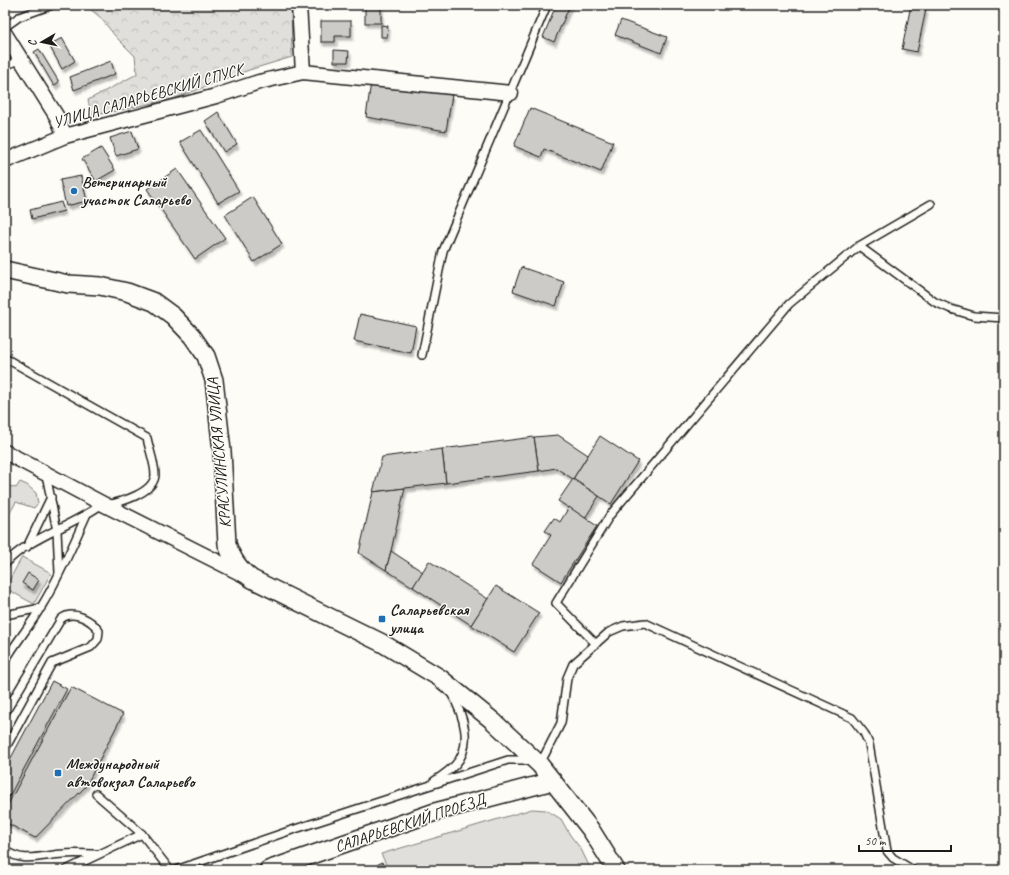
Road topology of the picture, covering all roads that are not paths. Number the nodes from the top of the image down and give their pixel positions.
1 (52, 5) edge
2 (299, 5) edge
3 (547, 5) edge
4 (5, 27) edge
5 (5, 34) edge
6 (21, 59) junction
7 (5, 66) edge
8 (303, 72) junction
9 (511, 93) junction
10 (65, 136) junction
11 (5, 161) edge
12 (931, 204) dead end
13 (859, 246) junction
14 (5, 270) edge
15 (1004, 318) edge
16 (422, 355) dead end
17 (5, 358) edge
18 (5, 452) edge
19 (46, 474) junction
20 (51, 496) junction
21 (104, 505) junction
22 (86, 516) junction
23 (57, 531) junction
24 (27, 547) junction
25 (6, 563) edge
26 (5, 571) edge
27 (59, 575) junction
28 (252, 579) junction
29 (40, 608) junction
30 (5, 616) edge
31 (596, 644) junction
32 (5, 661) edge
33 (440, 678) junction
34 (5, 713) edge
35 (5, 749) edge
36 (540, 765) junction
37 (553, 780) junction
38 (426, 787) junction
39 (96, 794) dead end
40 (142, 834) junction
41 (5, 850) edge
42 (97, 854) junction
43 (66, 870) edge
44 (170, 870) edge
45 (176, 870) edge
46 (268, 870) edge
47 (616, 870) edge
48 (913, 870) edge

1 - 4 lane
2 - 8 street
3 - 9 lane
5 - 6 street
6 - 7 lane
6 - 10 street
8 - 9 street, УЛИЦА САЛАРЬЕВСКИЙ СПУСК
8 - 10 street, УЛИЦА САЛАРЬЕВСКИЙ СПУСК
9 - 16 lane
10 - 11 street, УЛИЦА САЛАРЬЕВСКИЙ СПУСК
12 - 13 lane
13 - 15 lane
13 - 31 lane
14 - 28 street, КРАСУЛИНСКАЯ УЛИЦА
17 - 21 lane
18 - 19 street
19 - 20 lane
19 - 21 street
20 - 23 lane
20 - 24 lane
21 - 22 lane
21 - 28 street
22 - 23 lane
22 - 27 lane
23 - 24 lane
23 - 27 lane
24 - 25 lane
25 - 26 lane
27 - 29 lane
28 - 33 street
29 - 30 lane
29 - 32 lane
31 - 36 lane
31 - 48 lane
33 - 36 street
33 - 38 lane
34 - 35 lane
36 - 37 street
36 - 38 lane
37 - 46 street, САЛАРЬЕВСКИЙ ПРОЕЗД
37 - 47 street
38 - 45 lane
39 - 40 lane
40 - 42 lane
40 - 44 lane
41 - 42 lane
42 - 43 lane

